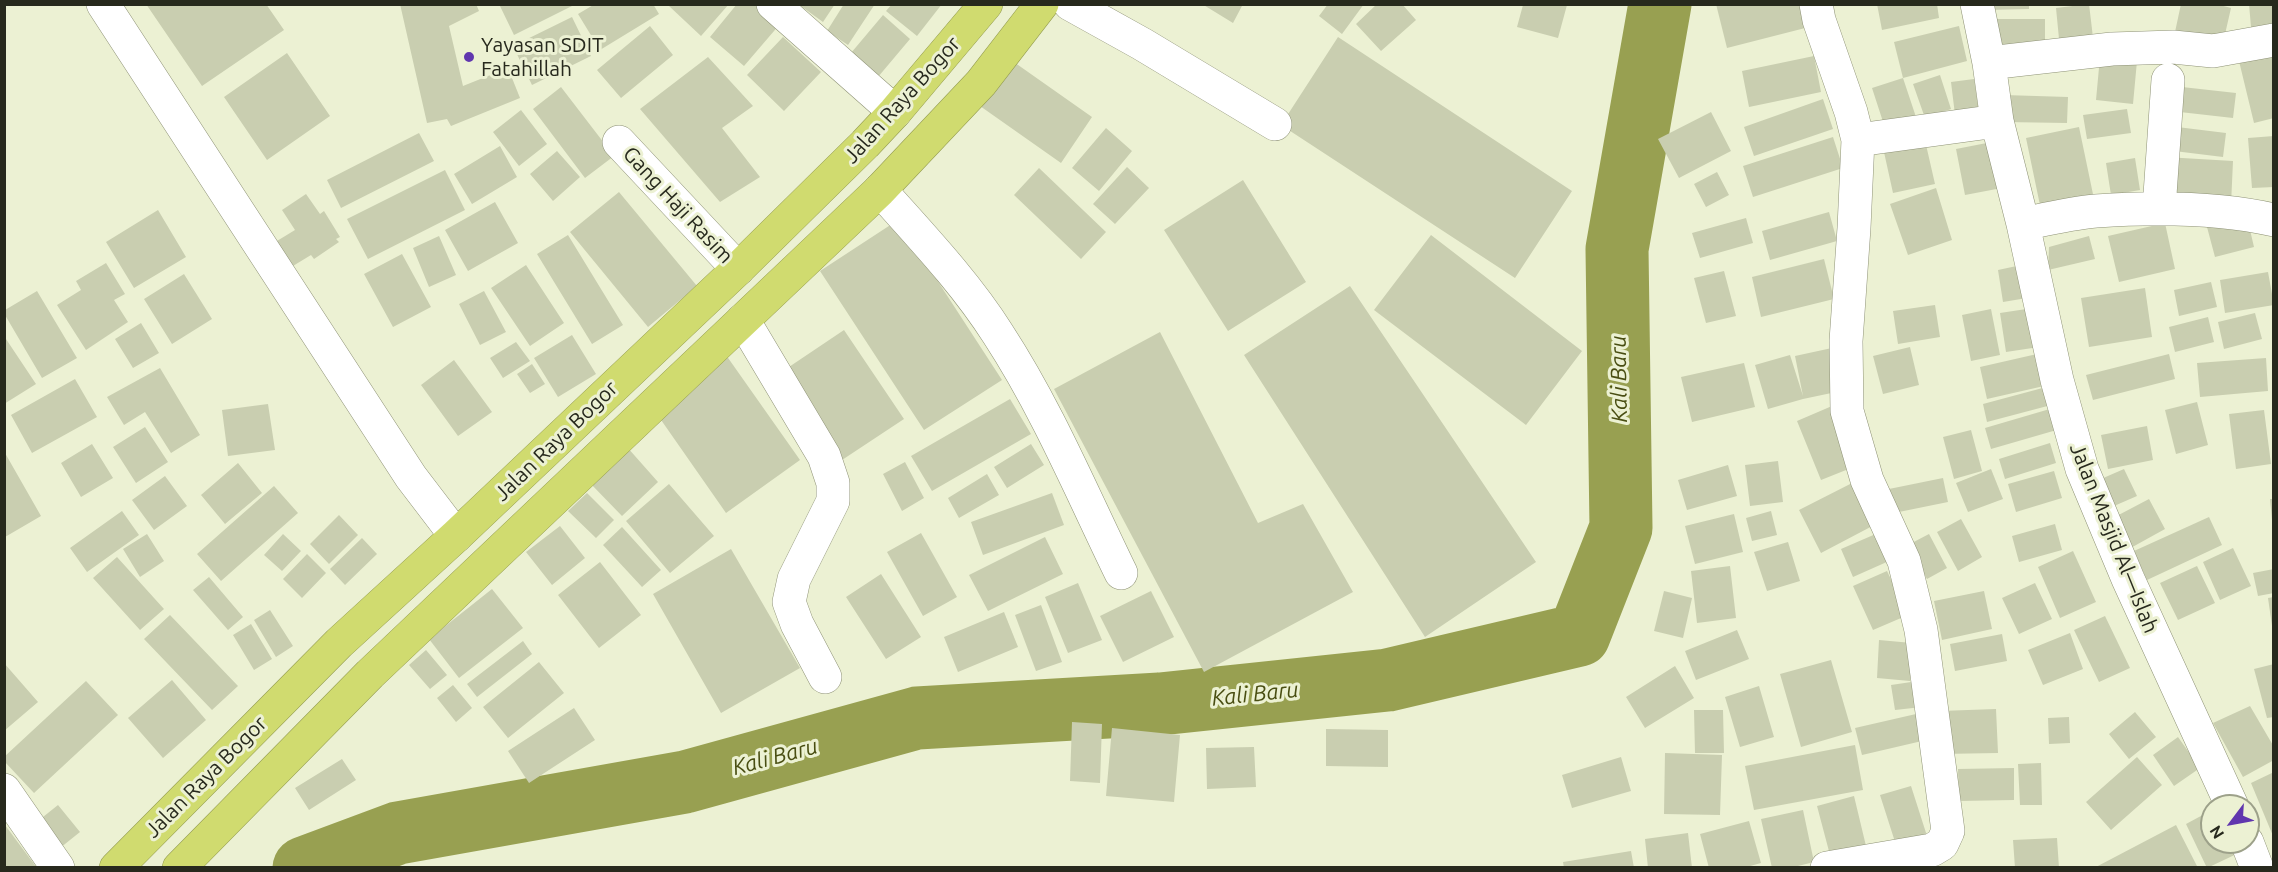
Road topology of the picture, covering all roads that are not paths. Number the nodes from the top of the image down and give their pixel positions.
1 (103, 4) edge
2 (773, 4) edge
3 (986, 4) edge
4 (1042, 4) edge
5 (1070, 4) edge
6 (1816, 4) edge
7 (1977, 4) edge
8 (2274, 40) edge
9 (1989, 63) junction
10 (2168, 80) dead end
11 (895, 112) junction
12 (1997, 122) junction
13 (1275, 124) dead end
14 (1858, 140) junction
15 (619, 142) dead end
16 (880, 190) junction
17 (2159, 209) junction
18 (2274, 222) edge
19 (2023, 224) junction
20 (738, 269) junction
21 (743, 320) junction
22 (456, 536) junction
23 (1121, 573) dead end
24 (339, 643) junction
25 (370, 674) junction
26 (825, 677) dead end
27 (4, 790) edge
28 (2227, 794) edge
29 (1944, 856) edge
30 (58, 867) edge
31 (116, 867) edge
32 (179, 867) edge
33 (1827, 867) edge

1 - 22 street
2 - 11 street
3 - 11 highway, Jalan Raya Bogor
4 - 16 highway, Jalan Raya Bogor
5 - 13 street
6 - 14 street
7 - 9 street, Jalan Masjid Al—Islah
8 - 9 street
9 - 12 street, Jalan Masjid Al—Islah
10 - 17 street
11 - 20 highway, Jalan Raya Bogor
12 - 14 street
12 - 19 street, Jalan Masjid Al—Islah
14 - 29 street
15 - 20 street, Gang Haji Rasim
16 - 21 highway, Jalan Raya Bogor
16 - 23 street
17 - 18 street
17 - 19 street
19 - 28 street, Jalan Masjid Al—Islah
20 - 22 highway, Jalan Raya Bogor
21 - 25 highway, Jalan Raya Bogor
21 - 26 street
22 - 24 highway, Jalan Raya Bogor
24 - 25 highway
24 - 31 highway, Jalan Raya Bogor
25 - 32 highway, Jalan Raya Bogor
27 - 30 street
29 - 33 street

